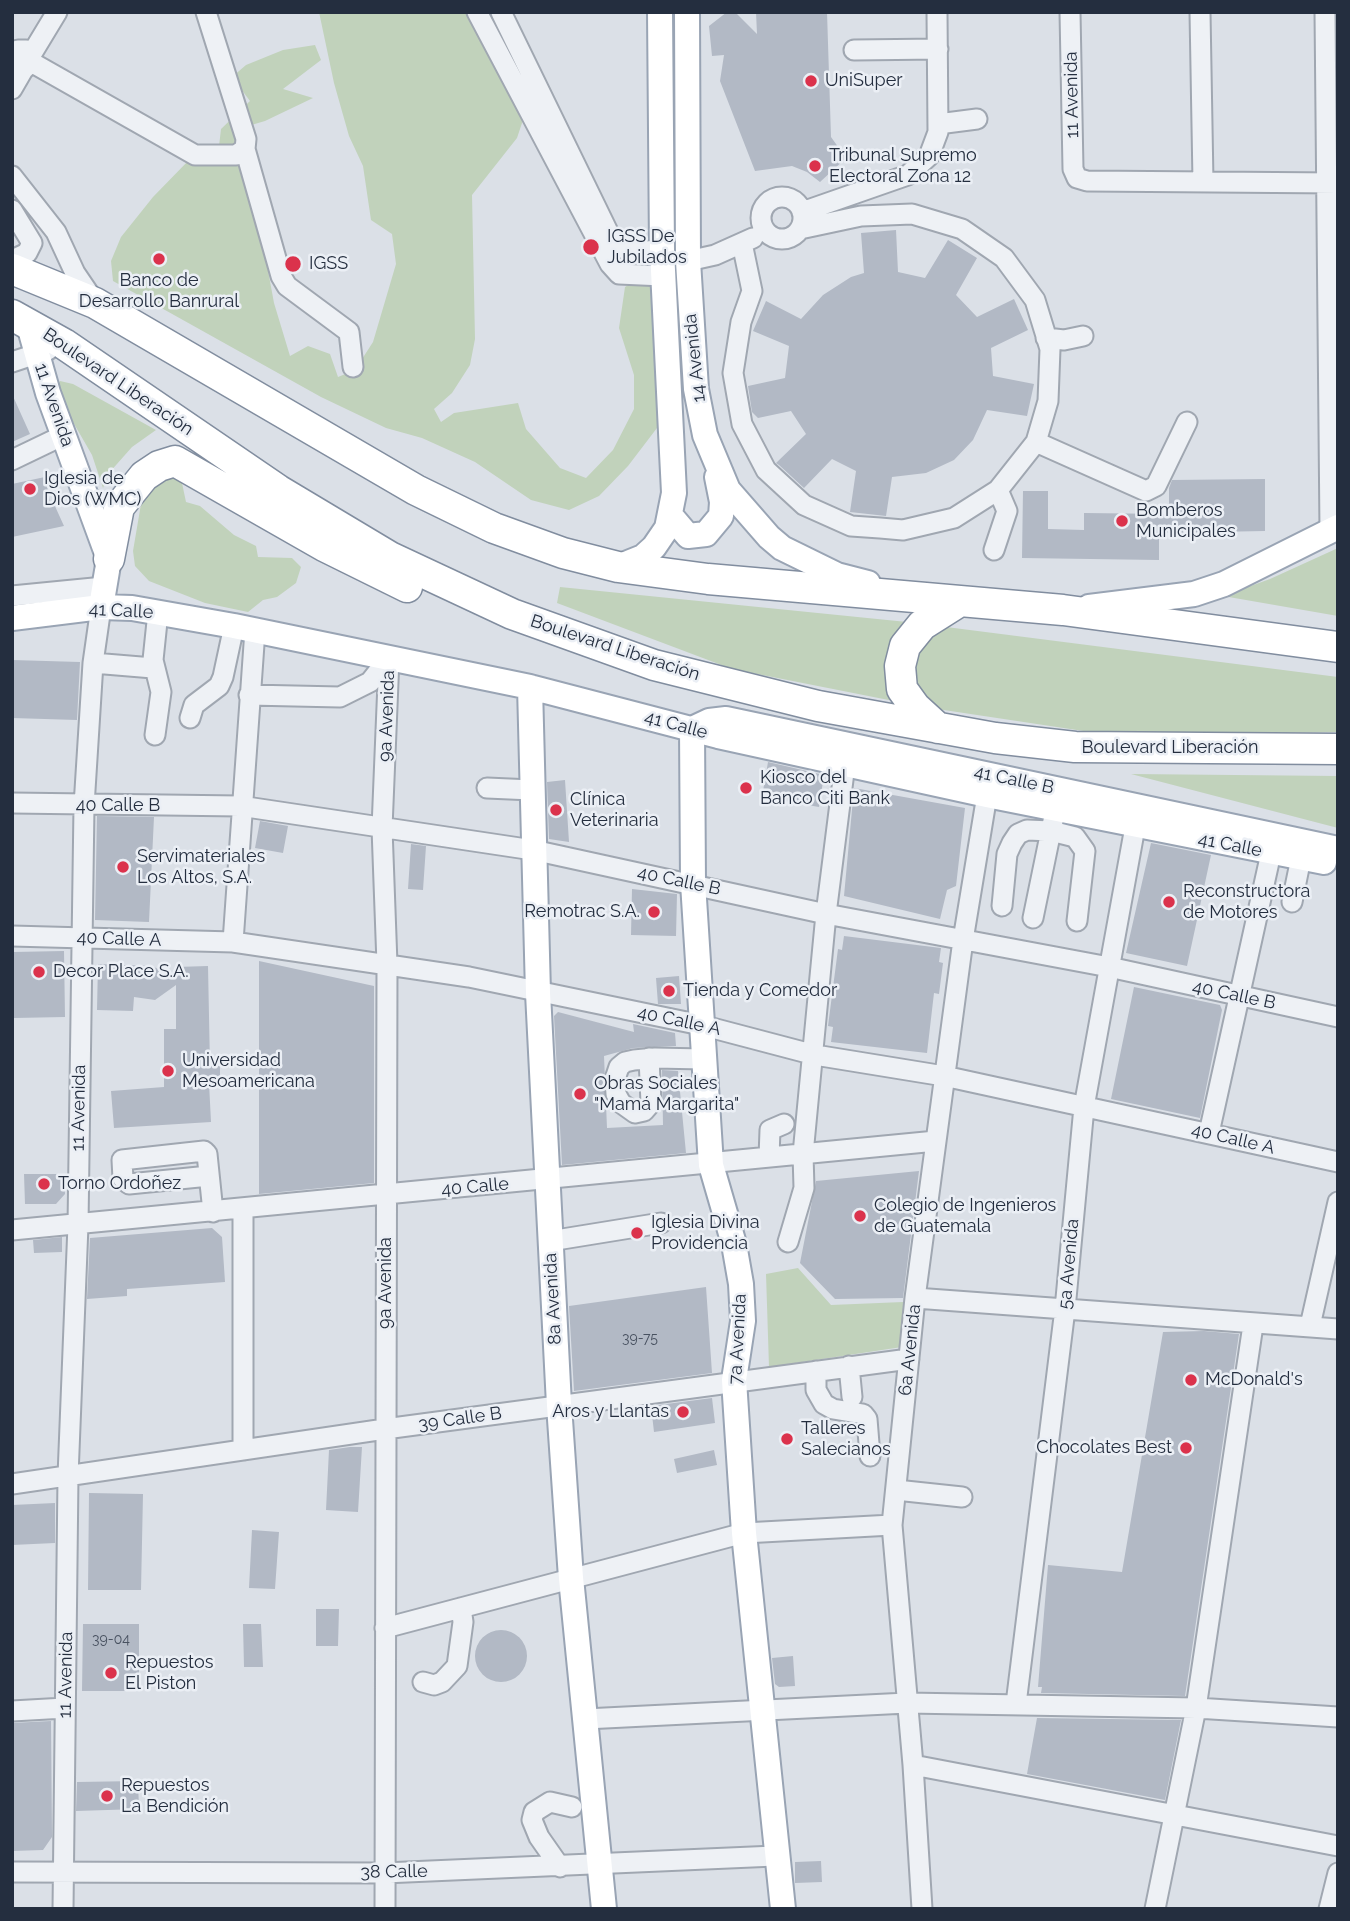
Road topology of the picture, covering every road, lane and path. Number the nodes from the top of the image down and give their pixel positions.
1 (42, 12) edge
2 (57, 12) edge
3 (206, 12) edge
4 (477, 12) edge
5 (502, 12) edge
6 (660, 12) edge
7 (687, 12) edge
8 (937, 12) edge
9 (1070, 12) edge
10 (1200, 12) edge
11 (1325, 12) edge
12 (938, 48) junction
13 (854, 50) dead end
14 (21, 60) edge
15 (12, 89) edge
16 (977, 118) dead end
17 (938, 124) junction
18 (245, 149) junction
19 (12, 176) edge
20 (1203, 182) junction
21 (1332, 183) edge
22 (852, 195) junction
23 (12, 210) edge
24 (44, 214) junction
25 (861, 216) junction
26 (801, 221) junction
27 (24, 227) junction
28 (766, 232) junction
29 (742, 243) junction
30 (662, 250) junction
31 (12, 260) edge
32 (688, 261) junction
33 (12, 269) edge
34 (663, 276) junction
35 (95, 303) junction
36 (20, 319) edge
37 (1083, 336) dead end
38 (1046, 338) junction
39 (50, 349) junction
40 (12, 362) edge
41 (353, 367) dead end
42 (1187, 422) dead end
43 (64, 435) junction
44 (1036, 442) junction
45 (12, 460) edge
46 (715, 465) junction
47 (998, 490) junction
48 (671, 516) junction
49 (1334, 529) edge
50 (994, 550) dead end
51 (618, 567) junction
52 (105, 584) junction
53 (12, 596) edge
54 (901, 596) junction
55 (960, 601) junction
56 (1063, 610) junction
57 (158, 612) junction
58 (512, 614) junction
59 (12, 618) edge
60 (244, 628) junction
61 (1338, 647) edge
62 (389, 658) junction
63 (93, 663) junction
64 (153, 668) junction
65 (530, 687) junction
66 (249, 695) junction
67 (190, 718) dead end
68 (692, 729) junction
69 (938, 729) junction
70 (155, 735) dead end
71 (1075, 747) junction
72 (1338, 749) edge
73 (845, 764) junction
74 (1338, 769) edge
75 (488, 788) dead end
76 (532, 790) junction
77 (987, 795) junction
78 (12, 803) edge
79 (84, 806) junction
80 (240, 806) junction
81 (1053, 820) junction
82 (1135, 827) junction
83 (382, 828) junction
84 (1338, 849) edge
85 (533, 850) junction
86 (1271, 853) junction
87 (1301, 858) junction
88 (1338, 864) edge
89 (693, 883) junction
90 (1292, 902) dead end
91 (1002, 906) dead end
92 (826, 914) junction
93 (1033, 918) dead end
94 (1077, 921) dead end
95 (12, 936) edge
96 (81, 937) junction
97 (963, 940) junction
98 (233, 942) junction
99 (387, 964) junction
100 (1109, 967) junction
101 (538, 993) junction
102 (1239, 996) junction
103 (1338, 1017) edge
104 (701, 1025) junction
105 (815, 1055) junction
106 (649, 1058) dead end
107 (704, 1059) junction
108 (944, 1076) junction
109 (1084, 1107) junction
110 (784, 1124) dead end
111 (1209, 1133) junction
112 (936, 1141) junction
113 (803, 1154) junction
114 (769, 1157) junction
115 (1338, 1163) edge
116 (711, 1165) junction
117 (209, 1176) dead end
118 (546, 1180) junction
119 (386, 1196) junction
120 (1338, 1202) edge
121 (243, 1210) junction
122 (213, 1212) junction
123 (661, 1223) dead end
124 (78, 1225) junction
125 (12, 1230) edge
126 (550, 1241) junction
127 (788, 1242) dead end
128 (915, 1298) junction
129 (1065, 1309) junction
130 (1253, 1325) junction
131 (1310, 1326) junction
132 (1338, 1329) edge
133 (909, 1359) junction
134 (849, 1366) junction
135 (816, 1371) junction
136 (734, 1380) junction
137 (852, 1397) dead end
138 (559, 1405) junction
139 (385, 1429) junction
140 (243, 1450) junction
141 (870, 1456) dead end
142 (68, 1476) junction
143 (12, 1483) edge
144 (896, 1490) junction
145 (962, 1497) dead end
146 (892, 1525) junction
147 (744, 1533) junction
148 (571, 1578) junction
149 (461, 1608) junction
150 (385, 1628) junction
151 (423, 1682) dead end
152 (907, 1703) junction
153 (1016, 1704) junction
154 (65, 1708) junction
155 (1196, 1708) junction
156 (12, 1711) edge
157 (761, 1712) junction
158 (1338, 1717) edge
159 (585, 1718) junction
160 (913, 1765) junction
161 (572, 1807) dead end
162 (1177, 1814) junction
163 (1338, 1846) edge
164 (775, 1856) junction
165 (600, 1865) junction
166 (560, 1867) junction
167 (12, 1872) edge
168 (63, 1872) junction
169 (384, 1873) junction
170 (1338, 1873) edge
171 (63, 1909) edge
172 (385, 1909) edge
173 (604, 1909) edge
174 (783, 1909) edge
175 (922, 1909) edge
176 (1156, 1909) edge
177 (1329, 1909) edge

1 - 14 street
2 - 14 street
3 - 18 street
4 - 34 street
5 - 30 street
6 - 30 main road, 14 Avenida
7 - 32 main road, 14 Avenida
8 - 12 street
9 - 20 street, 11 Avenida
10 - 20 street
11 - 21 street
12 - 13 street
12 - 17 street
14 - 15 street
14 - 18 street
16 - 17 street
17 - 22 street
18 - 41 street
19 - 24 street
20 - 21 street
21 - 49 street
22 - 25 street
22 - 26 street
23 - 27 street
24 - 27 street
24 - 35 street
25 - 26 street
25 - 38 street
26 - 28 street
26 - 28 street
27 - 31 street
28 - 29 street
29 - 32 street
29 - 47 street
30 - 34 main road, 14 Avenida
32 - 46 main road, 14 Avenida
33 - 35 highway
34 - 48 main road, 14 Avenida
35 - 51 highway
36 - 39 highway, Boulevard Liberación
37 - 38 street
38 - 44 street
39 - 40 street
39 - 43 main road, 11 Avenida
39 - 58 highway, Boulevard Liberación
42 - 44 street
43 - 45 street
43 - 52 main road, 11 Avenida
44 - 47 street
46 - 48 main road
46 - 54 main road, 14 Avenida
47 - 50 street
48 - 51 main road, 14 Avenida
49 - 56 main road
51 - 54 highway
52 - 53 street, 41 Calle
52 - 57 main road, 41 Calle
52 - 58 highway
52 - 59 main road, 41 Calle
52 - 63 street, 11 Avenida
54 - 55 highway
55 - 56 highway
55 - 69 highway
56 - 61 highway
57 - 60 main road, 41 Calle
57 - 64 street
58 - 69 highway, Boulevard Liberación
60 - 62 main road, 41 Calle
60 - 66 street
60 - 67 street
62 - 65 main road, 41 Calle
62 - 66 street
62 - 83 street, 9a Avenida
63 - 64 street
63 - 79 street, 11 Avenida
64 - 70 street
65 - 68 main road, 41 Calle
65 - 76 main road, 8a Avenida
66 - 80 street
68 - 73 main road, 41 Calle
68 - 84 main road, 41 Calle B
68 - 89 main road, 7a Avenida
69 - 71 highway, Boulevard Liberación
71 - 72 highway, Boulevard Liberación
71 - 74 highway
73 - 77 main road, 41 Calle
73 - 92 street
75 - 76 street
76 - 85 main road, 8a Avenida
77 - 81 main road, 41 Calle
77 - 97 street, 6a Avenida
78 - 79 street, 40 Calle B
79 - 80 street, 40 Calle B
79 - 96 street, 11 Avenida
80 - 83 street, 40 Calle B
80 - 98 street
81 - 82 main road, 41 Calle
81 - 91 street
81 - 93 street
81 - 94 street
82 - 86 main road, 41 Calle
82 - 100 street, 5a Avenida
83 - 85 street, 40 Calle B
83 - 99 street, 9a Avenida
85 - 89 street, 40 Calle B
85 - 101 main road, 8a Avenida
86 - 87 main road, 41 Calle
86 - 102 street
87 - 88 main road, 41 Calle
87 - 90 street
89 - 92 street, 40 Calle B
89 - 104 main road, 7a Avenida
92 - 97 street, 40 Calle B
92 - 105 street
95 - 96 street, 40 Calle A
96 - 98 street, 40 Calle A
96 - 124 street, 11 Avenida
97 - 100 street, 40 Calle B
97 - 108 street, 6a Avenida
98 - 99 street, 40 Calle A
99 - 101 street, 40 Calle A
99 - 119 street, 9a Avenida
100 - 102 street, 40 Calle B
100 - 109 street, 5a Avenida
101 - 104 street, 40 Calle A
101 - 118 main road, 8a Avenida
102 - 103 street, 40 Calle B
102 - 111 street
104 - 105 street, 40 Calle A
104 - 107 main road, 7a Avenida
105 - 108 street, 40 Calle A
105 - 113 street
106 - 107 street
107 - 116 main road, 7a Avenida
108 - 109 street, 40 Calle A
108 - 112 street, 6a Avenida
109 - 111 street, 40 Calle A
109 - 129 street, 5a Avenida
110 - 114 street
111 - 115 street, 40 Calle A
112 - 113 street, 40 Calle
112 - 128 street, 6a Avenida
113 - 114 street, 40 Calle
113 - 127 street
114 - 116 street, 40 Calle
116 - 118 street, 40 Calle
116 - 136 main road, 7a Avenida
117 - 122 street
118 - 119 street, 40 Calle
118 - 126 main road, 8a Avenida
119 - 121 street, 40 Calle
119 - 139 street, 9a Avenida
120 - 131 street
121 - 122 street, 40 Calle
121 - 140 street
122 - 124 street, 40 Calle
123 - 126 street
124 - 125 street, 40 Calle
124 - 142 street, 11 Avenida
126 - 138 main road, 8a Avenida
128 - 129 street
128 - 133 street, 6a Avenida
129 - 130 street
129 - 153 street, 5a Avenida
130 - 131 street
130 - 155 street
131 - 132 street
133 - 134 street, 39 Calle B
133 - 144 street, 6a Avenida
134 - 135 street, 39 Calle B
134 - 137 street
135 - 136 street, 39 Calle B
135 - 141 street
136 - 138 street, 39 Calle B
136 - 147 main road, 7a Avenida
138 - 139 street, 39 Calle B
138 - 148 main road, 8a Avenida
139 - 140 street, 39 Calle B
139 - 150 street, 9a Avenida
140 - 142 street, 39 Calle B
142 - 143 street, 39 Calle B
142 - 154 street, 11 Avenida
144 - 145 street
144 - 146 street, 6a Avenida
146 - 147 street
146 - 152 street, 6a Avenida
147 - 148 street
147 - 157 main road, 7a Avenida
148 - 149 street
148 - 159 main road, 8a Avenida
149 - 150 street
149 - 151 street
150 - 169 street, 9a Avenida
152 - 153 street
152 - 157 street
152 - 160 street, 6a Avenida
153 - 155 street
154 - 156 street
154 - 168 street, 11 Avenida
155 - 158 street
155 - 162 street
157 - 159 street
157 - 164 main road, 7a Avenida
159 - 165 main road, 8a Avenida
160 - 162 street
160 - 175 street, 6a Avenida
161 - 166 street
162 - 163 street
162 - 176 street
164 - 165 street, 38 Calle
164 - 174 main road, 7a Avenida
165 - 166 street, 38 Calle
165 - 173 main road, 8a Avenida
166 - 169 street, 38 Calle
167 - 168 street, 38 Calle
168 - 169 street, 38 Calle
168 - 171 street, 11 Avenida
169 - 172 street, 9a Avenida
170 - 177 street

